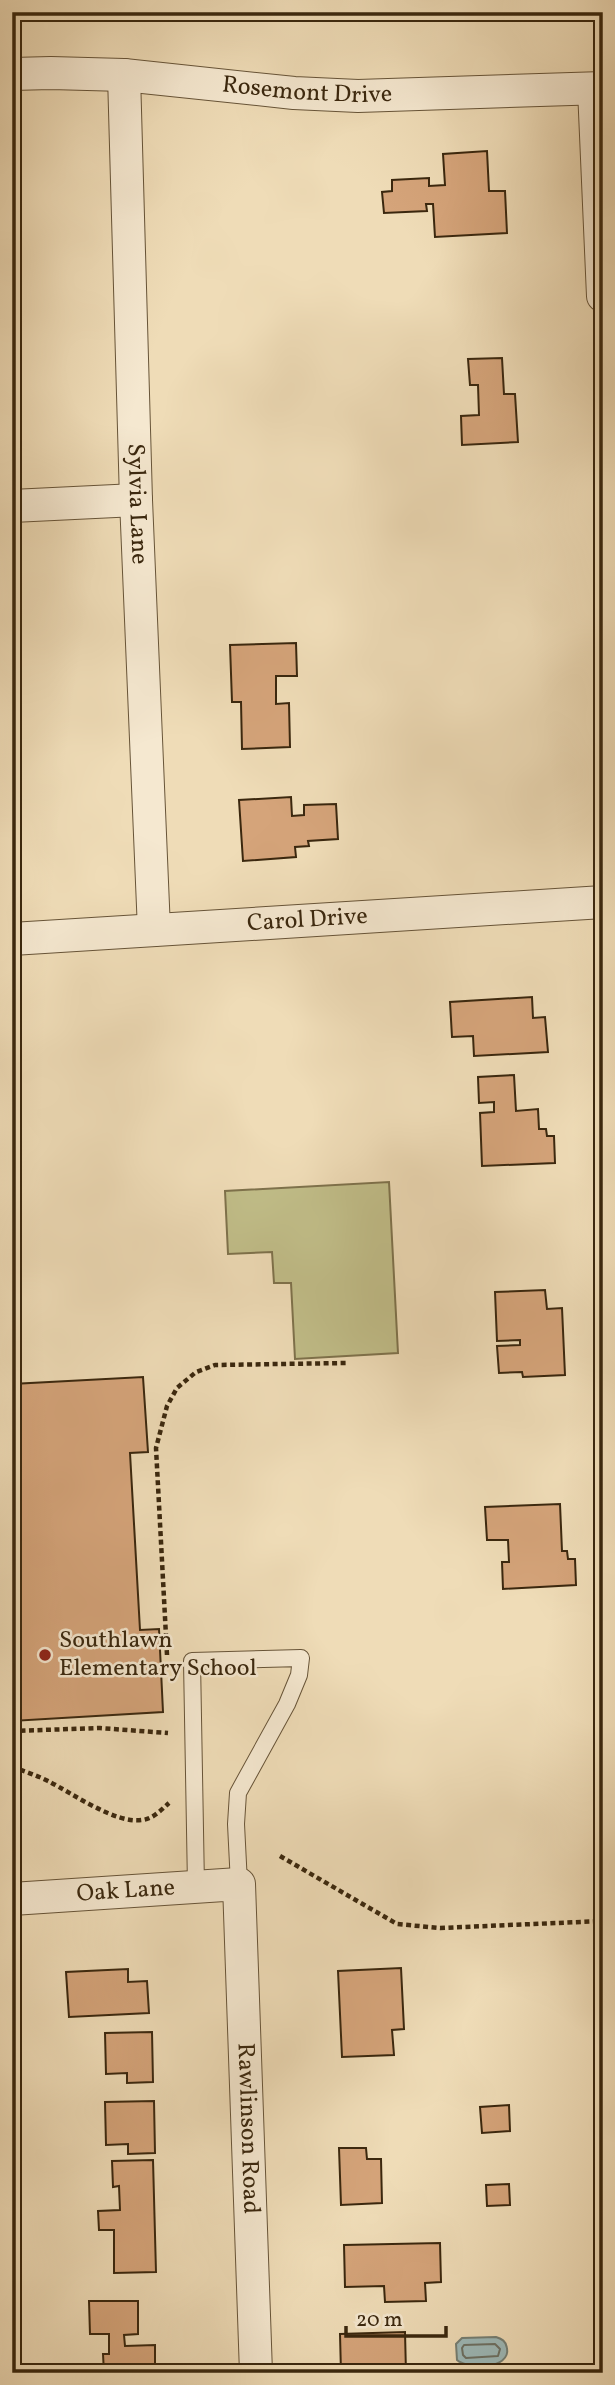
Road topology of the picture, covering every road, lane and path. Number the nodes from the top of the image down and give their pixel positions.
1 (12, 74) edge
2 (124, 75) junction
3 (598, 89) edge
4 (603, 296) edge
5 (136, 500) junction
6 (12, 506) edge
7 (603, 902) edge
8 (154, 930) junction
9 (12, 939) edge
10 (346, 1363) dead end
11 (167, 1659) dead end
12 (12, 1731) edge
13 (176, 1732) dead end
14 (12, 1767) edge
15 (172, 1793) dead end
16 (280, 1856) dead end
17 (239, 1884) junction
18 (197, 1886) junction
19 (12, 1899) edge
20 (603, 1921) edge
21 (256, 2373) edge

1 - 2 street, Rosemont Drive
2 - 3 street, Rosemont Drive
2 - 5 street, Sylvia Lane
3 - 4 street
5 - 6 street
5 - 8 street, Sylvia Lane
7 - 8 street, Carol Drive
8 - 9 street, Carol Drive
10 - 11 path
12 - 13 path
14 - 15 path
16 - 20 path
17 - 18 street, Oak Lane
17 - 18 lane
17 - 21 street, Rawlinson Road
18 - 19 street, Oak Lane

